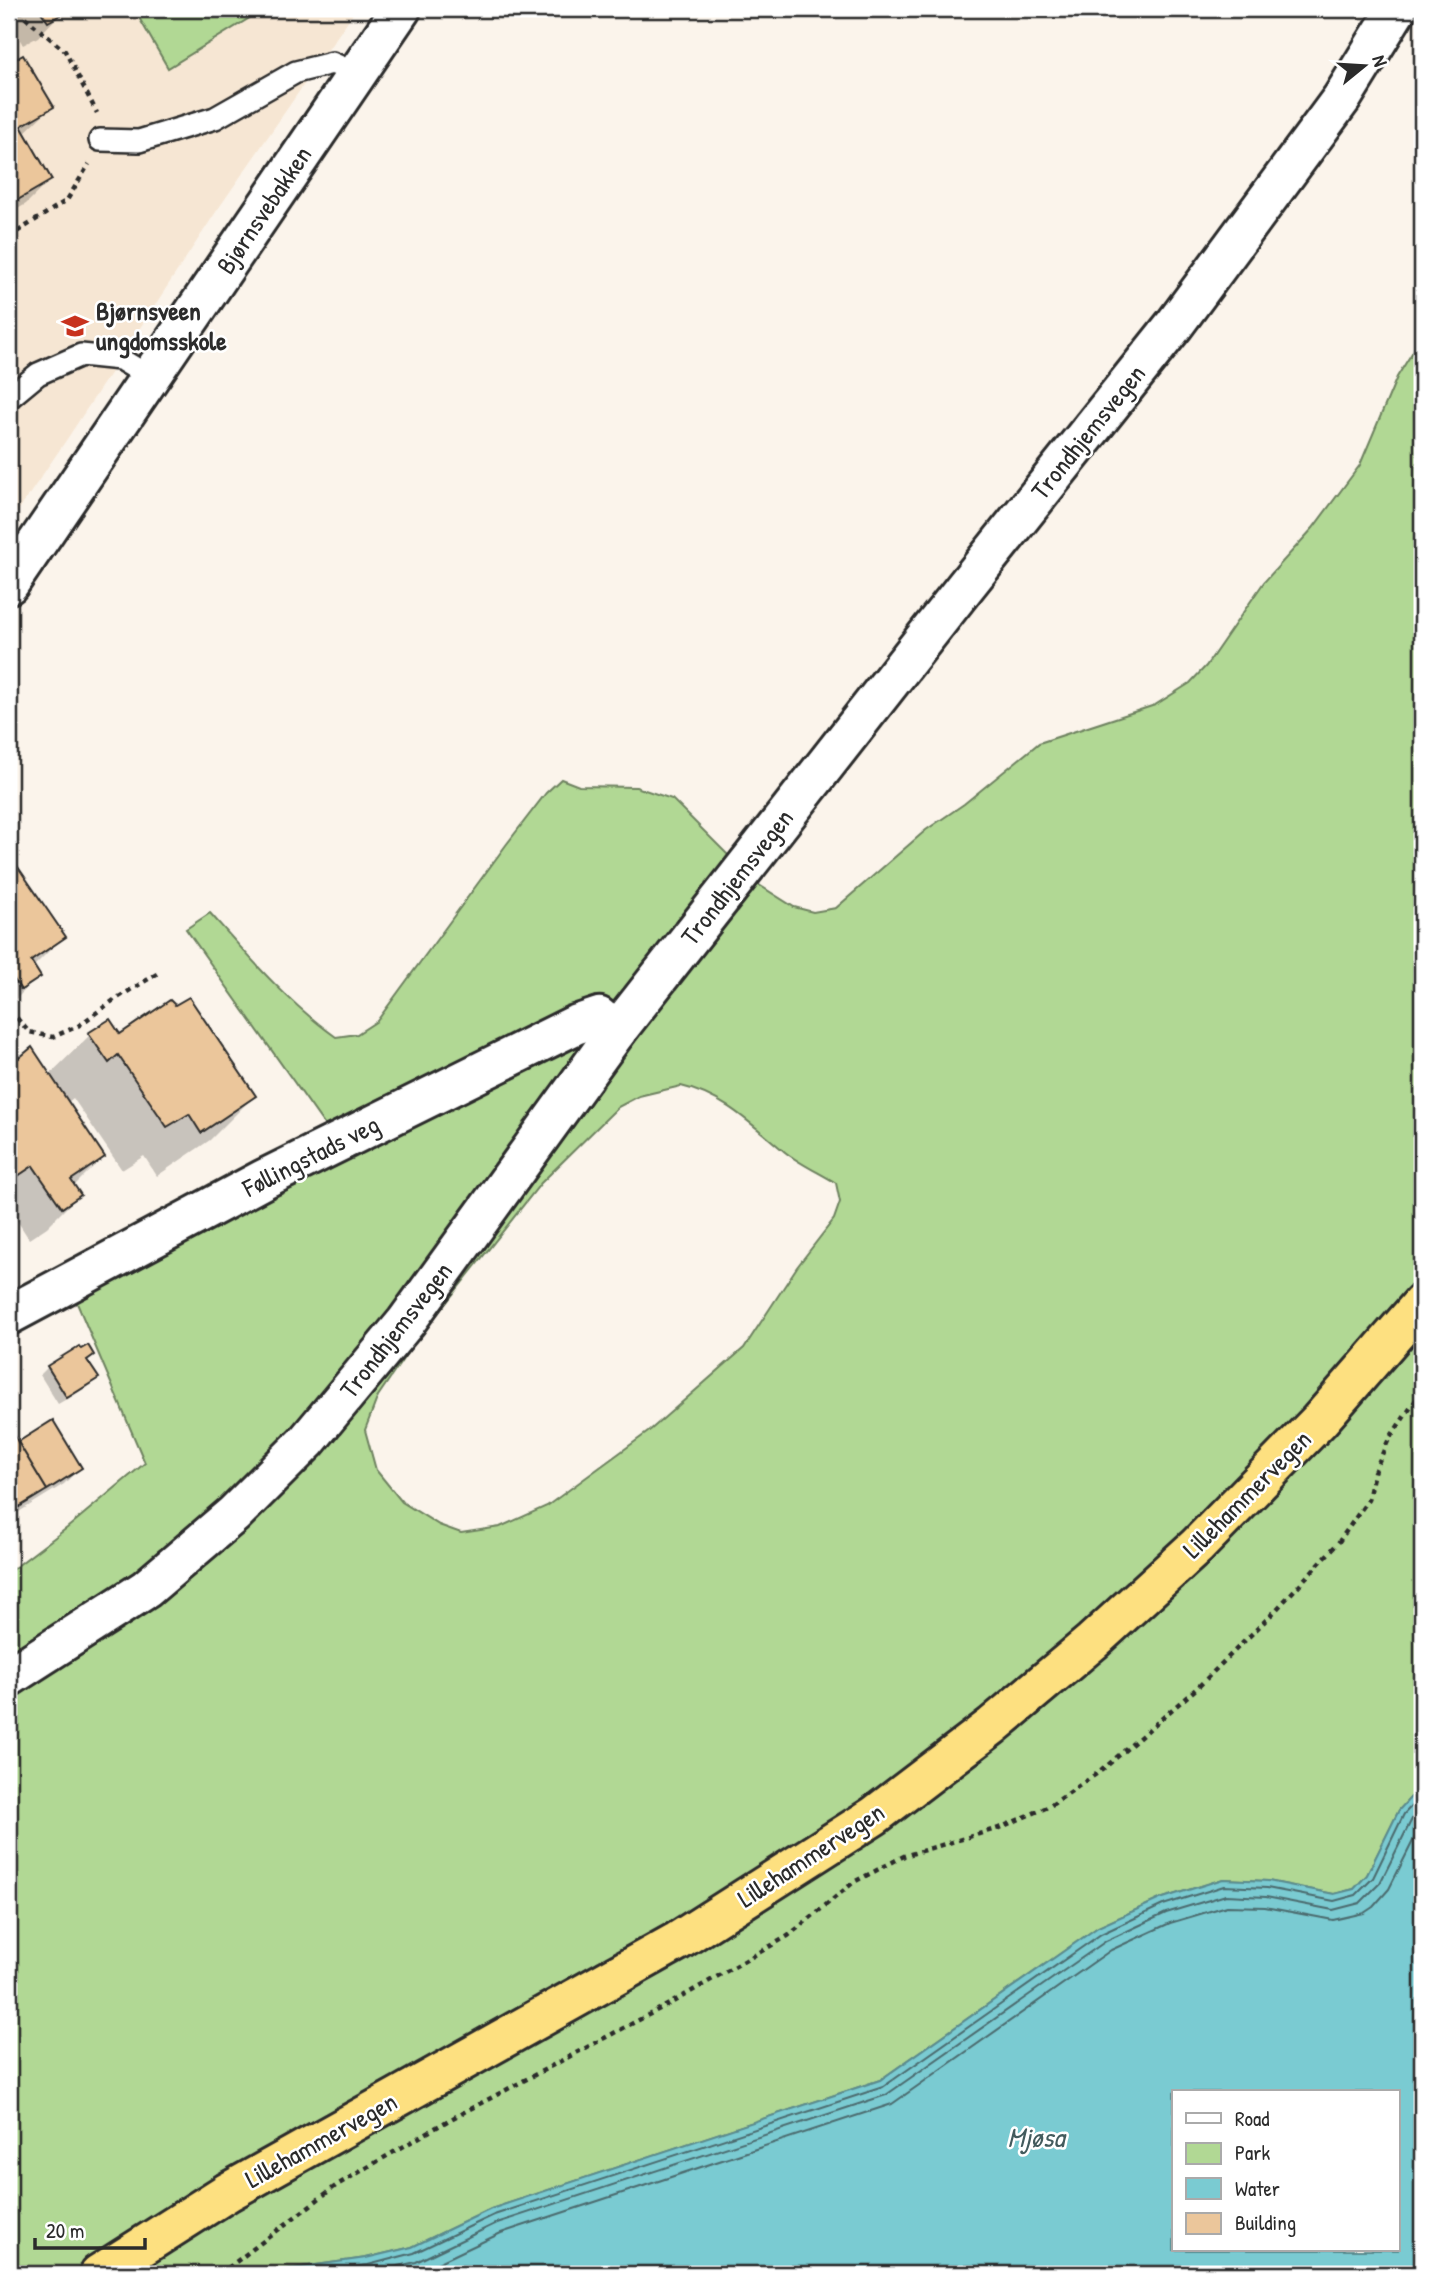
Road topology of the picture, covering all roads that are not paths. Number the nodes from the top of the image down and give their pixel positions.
1 (401, 9) edge
2 (1397, 9) edge
3 (357, 74) junction
4 (100, 140) road end
5 (150, 377) junction
6 (9, 398) edge
7 (9, 584) edge
8 (616, 1032) junction
9 (1422, 1303) edge
10 (9, 1315) edge
11 (9, 1677) edge
12 (99, 2274) edge

1 - 3 main road, Bjørnsvebakken
2 - 8 main road, Trondhjemsvegen
3 - 4 lane
3 - 5 main road, Bjørnsvebakken
5 - 6 lane
5 - 7 main road, Bjørnsvebakken
8 - 10 main road, Føllingstads veg
8 - 11 main road, Trondhjemsvegen
9 - 12 highway, Lillehammervegen

